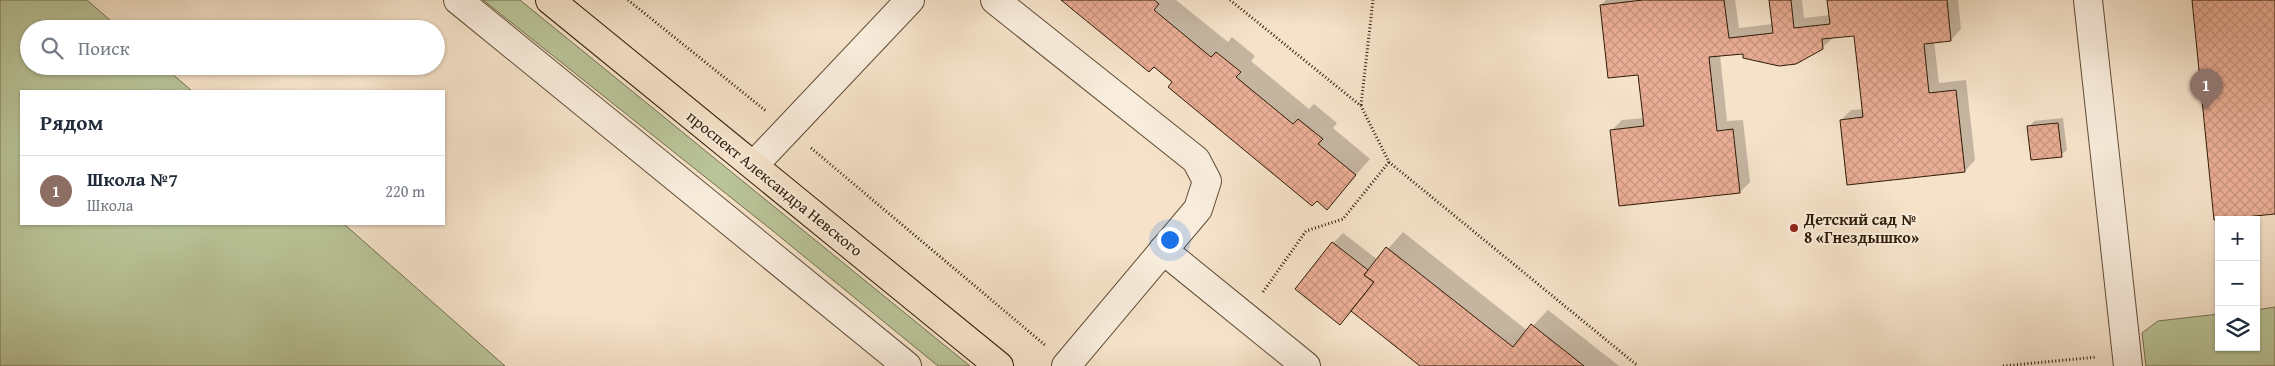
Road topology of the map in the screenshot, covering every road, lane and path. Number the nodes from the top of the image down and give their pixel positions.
1 (458, 0) edge
2 (550, 0) edge
3 (628, 0) edge
4 (910, 0) edge
5 (995, 0) edge
6 (1230, 0) edge
7 (1373, 0) edge
8 (2088, 0) edge
9 (1361, 106) junction
10 (788, 129) junction
11 (1389, 162) junction
12 (754, 166) junction
13 (1163, 250) junction
14 (1245, 317) junction
15 (2127, 360) edge
16 (1067, 365) edge
17 (907, 366) edge
18 (1000, 366) edge
19 (1306, 366) edge
20 (1638, 366) edge
21 (2003, 366) edge

1 - 17 lane
2 - 12 main road, проспект Александра Невского
3 - 10 path
4 - 10 lane
5 - 13 lane
6 - 9 path
7 - 9 path
8 - 15 lane
9 - 11 path
10 - 12 lane
10 - 16 path
11 - 14 path
11 - 20 path
12 - 18 main road, проспект Александра Невского
13 - 14 lane
13 - 16 lane
14 - 19 lane
15 - 21 path

